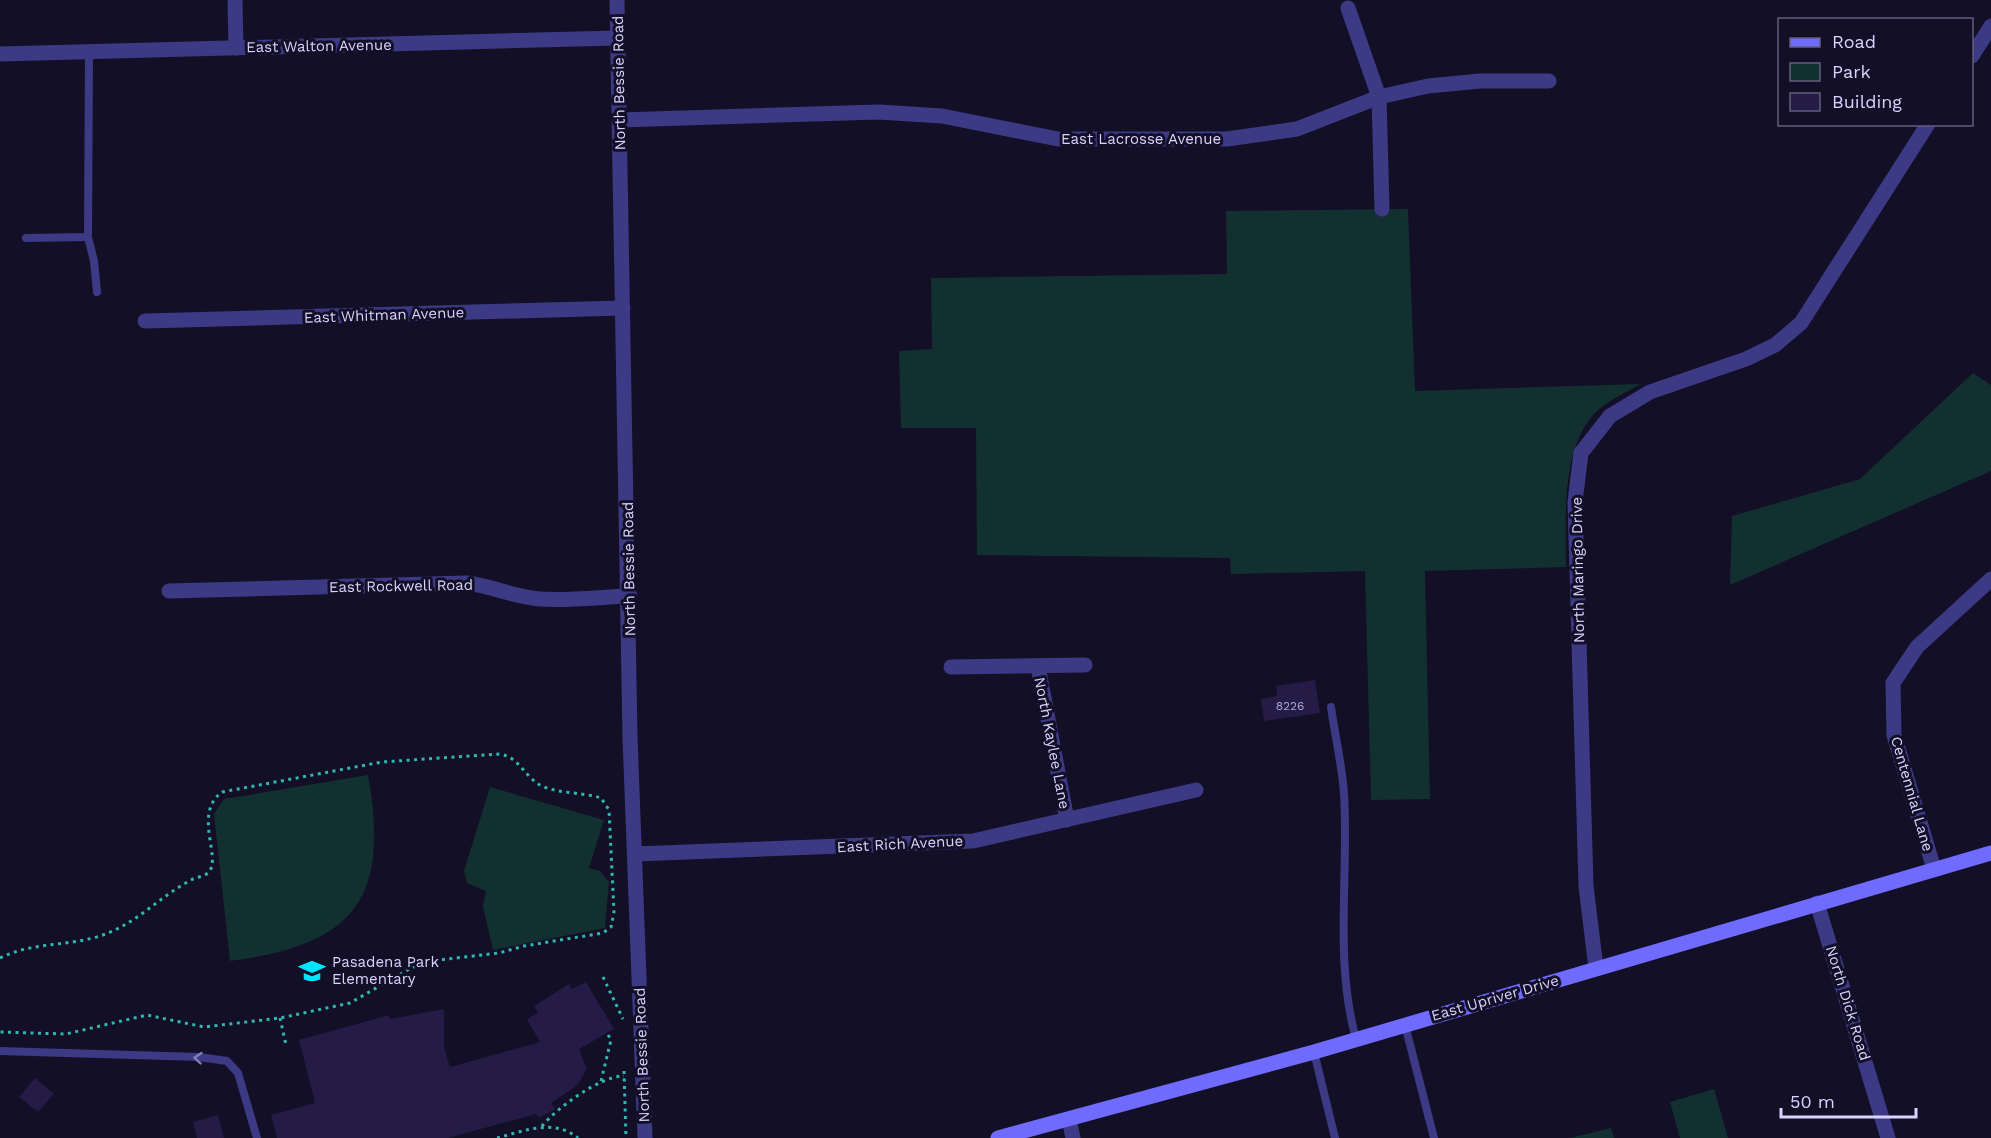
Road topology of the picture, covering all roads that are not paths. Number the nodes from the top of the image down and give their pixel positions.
1 (235, 0) edge
2 (617, 0) edge
3 (1348, 8) dead end
4 (1991, 26) edge
5 (617, 38) junction
6 (236, 48) junction
7 (89, 52) junction
8 (0, 54) edge
9 (1973, 54) edge
10 (1549, 81) dead end
11 (1379, 98) junction
12 (620, 120) junction
13 (1927, 126) edge
14 (1382, 209) dead end
15 (88, 237) junction
16 (26, 238) dead end
17 (98, 292) dead end
18 (623, 308) junction
19 (145, 321) dead end
20 (1991, 579) edge
21 (169, 591) dead end
22 (630, 596) junction
23 (1085, 665) dead end
24 (1038, 666) junction
25 (951, 667) dead end
26 (1331, 707) dead end
27 (1196, 790) dead end
28 (1067, 820) junction
29 (1991, 853) edge
30 (635, 854) junction
31 (1934, 869) junction
32 (1817, 903) junction
33 (1596, 968) junction
34 (1406, 1025) junction
35 (1356, 1039) junction
36 (0, 1052) edge
37 (1314, 1052) junction
38 (1069, 1119) junction
39 (257, 1138) edge
40 (645, 1138) edge
41 (998, 1138) edge
42 (1073, 1138) edge
43 (1335, 1138) edge
44 (1434, 1138) edge
45 (1888, 1138) edge

1 - 6 street
2 - 5 street, North Bessie Road
3 - 11 street
4 - 9 street
5 - 6 street, East Walton Avenue
5 - 12 street, North Bessie Road
6 - 7 street, East Walton Avenue
7 - 8 street, East Walton Avenue
7 - 15 lane
10 - 11 street, East Lacrosse Avenue
11 - 12 street, East Lacrosse Avenue
11 - 14 street
12 - 18 street, North Bessie Road
13 - 33 street, North Maringo Drive
15 - 16 lane
15 - 17 lane
18 - 19 street, East Whitman Avenue
18 - 22 street, North Bessie Road
20 - 31 street, Centennial Lane
21 - 22 street, East Rockwell Road
22 - 30 street, North Bessie Road
23 - 24 street, North Kaylee Lane
24 - 25 street, North Kaylee Lane
24 - 28 street, North Kaylee Lane
26 - 35 lane
27 - 28 street, East Rich Avenue
28 - 30 street, East Rich Avenue
29 - 31 main road, East Upriver Drive
30 - 40 street, North Bessie Road
31 - 32 main road, East Upriver Drive
32 - 33 main road, East Upriver Drive
32 - 45 street, North Dick Road
33 - 34 main road, East Upriver Drive
34 - 35 main road, East Upriver Drive
34 - 44 lane
35 - 37 main road, East Upriver Drive
39 -> 36 lane
37 - 38 main road, East Upriver Drive
37 - 43 lane
38 - 41 main road, East Upriver Drive
38 - 42 street

